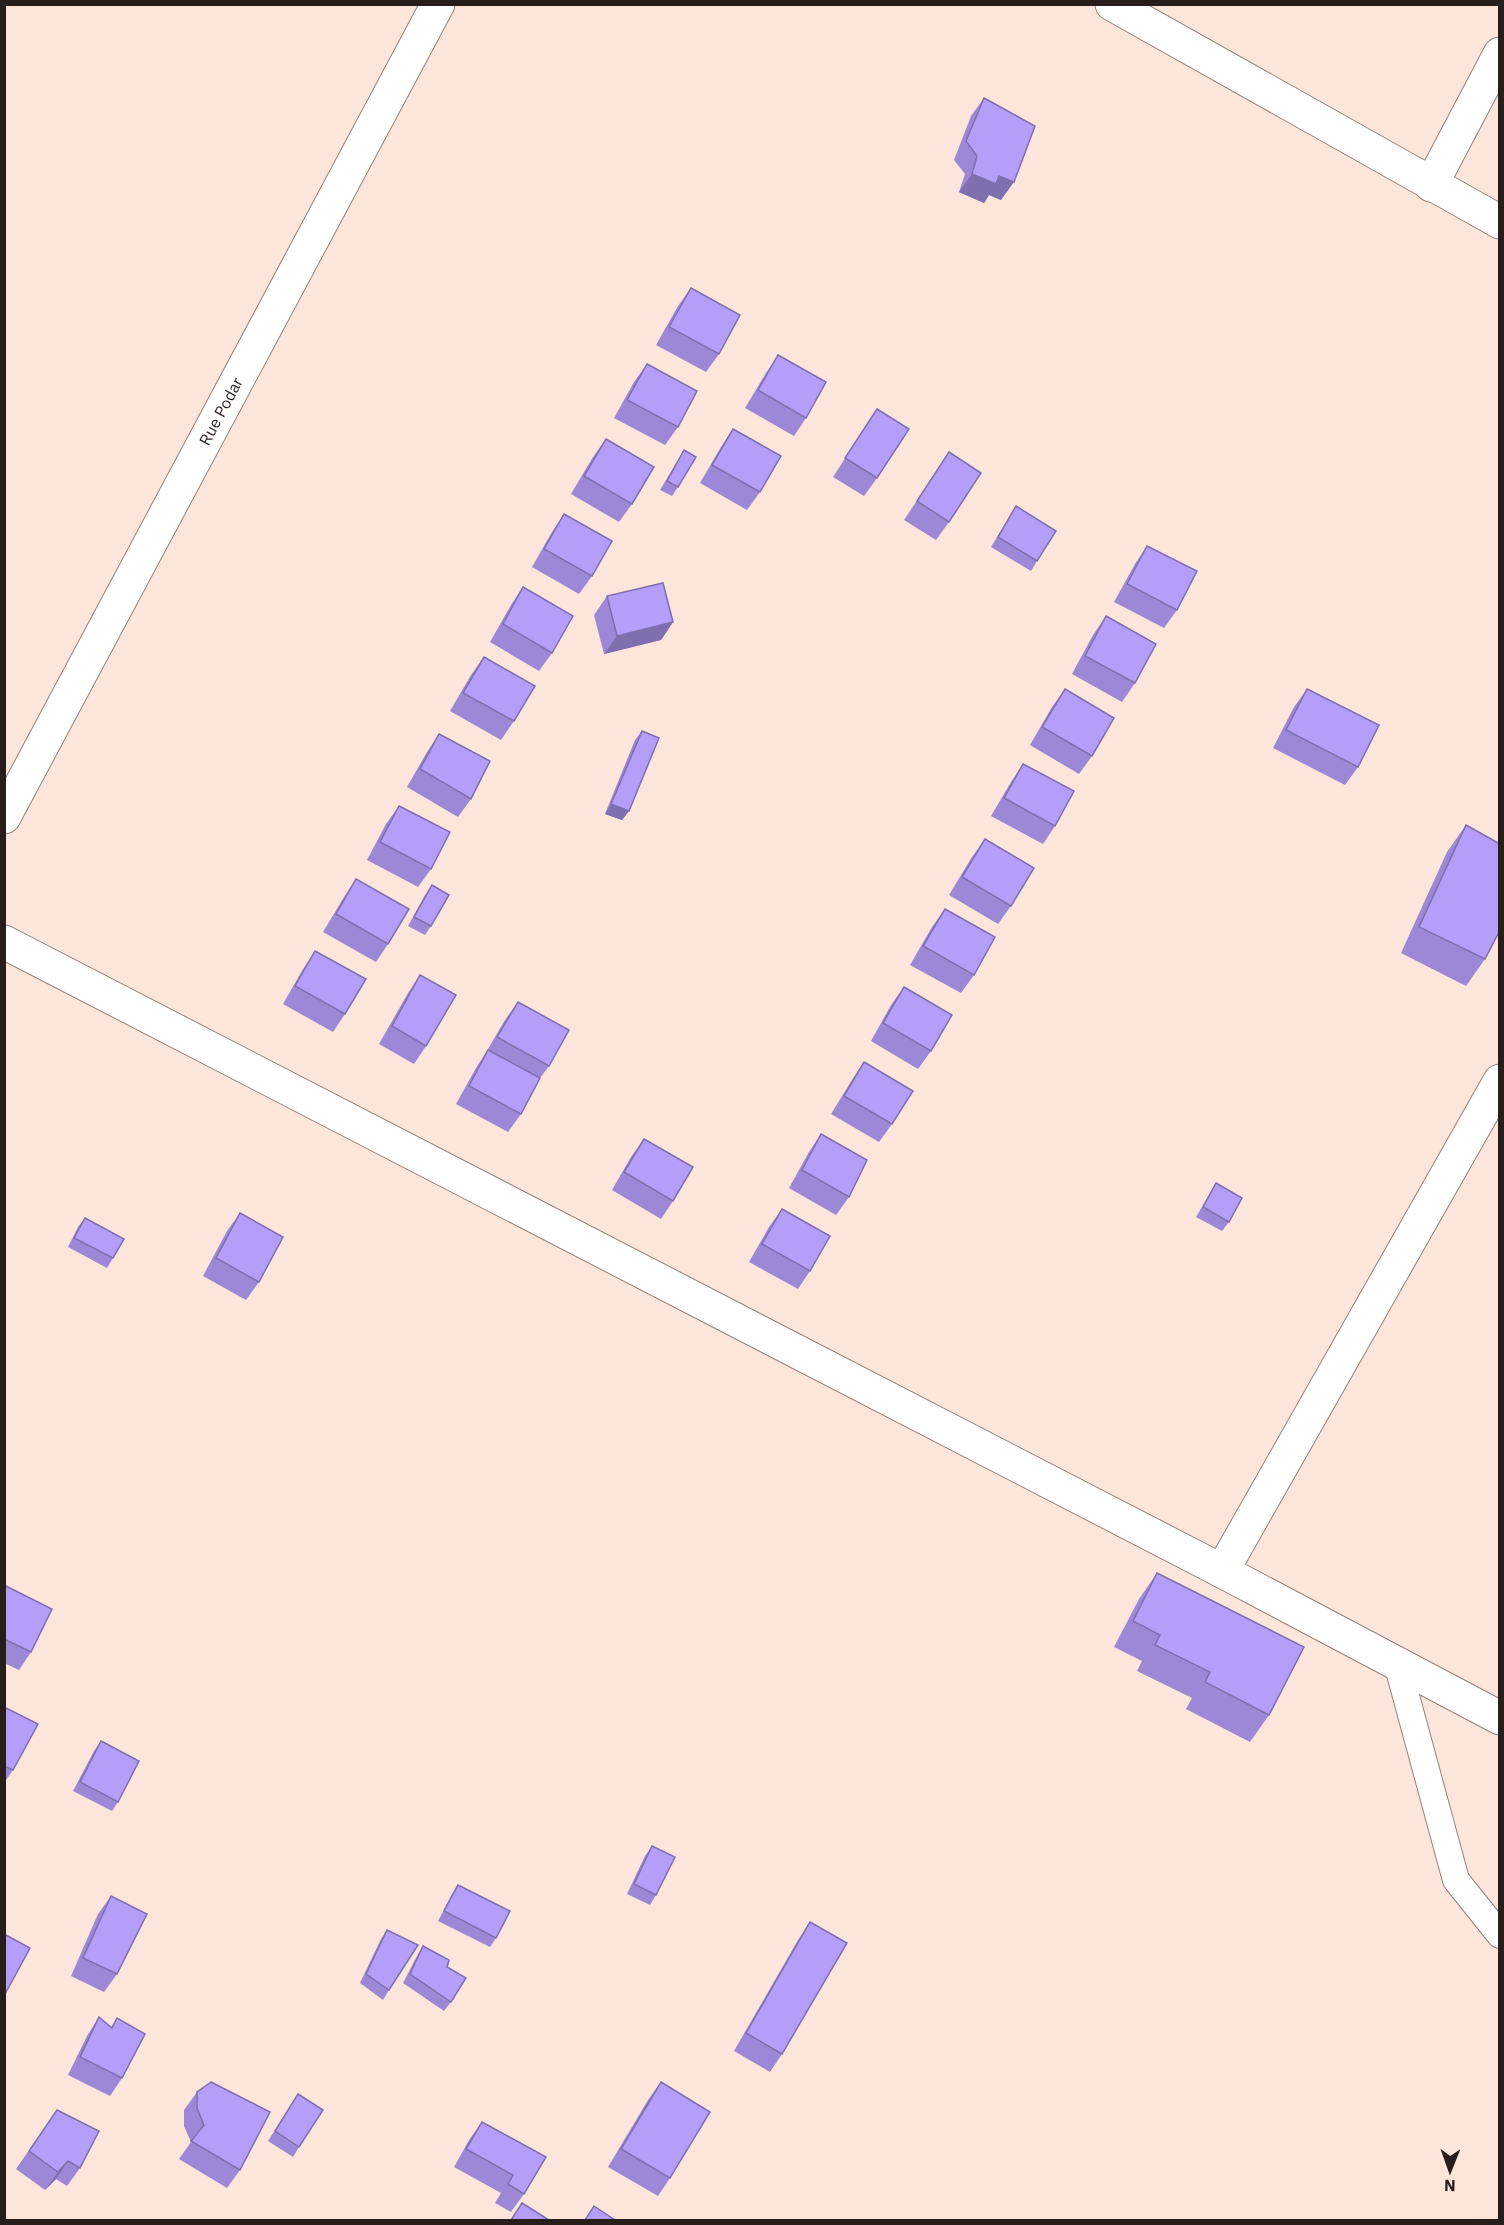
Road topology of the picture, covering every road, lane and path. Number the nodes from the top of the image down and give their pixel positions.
1 (438, 4) edge
2 (1112, 4) edge
3 (1500, 54) edge
4 (1431, 185) junction
5 (1500, 222) edge
6 (4, 817) edge
7 (4, 942) edge
8 (1500, 1081) edge
9 (1222, 1571) junction
10 (1397, 1663) junction
11 (1500, 1718) edge
12 (1500, 1935) edge

1 - 6 street, Rue Podar
2 - 4 street
3 - 4 street
4 - 5 street
7 - 9 street
8 - 9 street
9 - 10 street
10 - 11 street
10 - 12 lane

